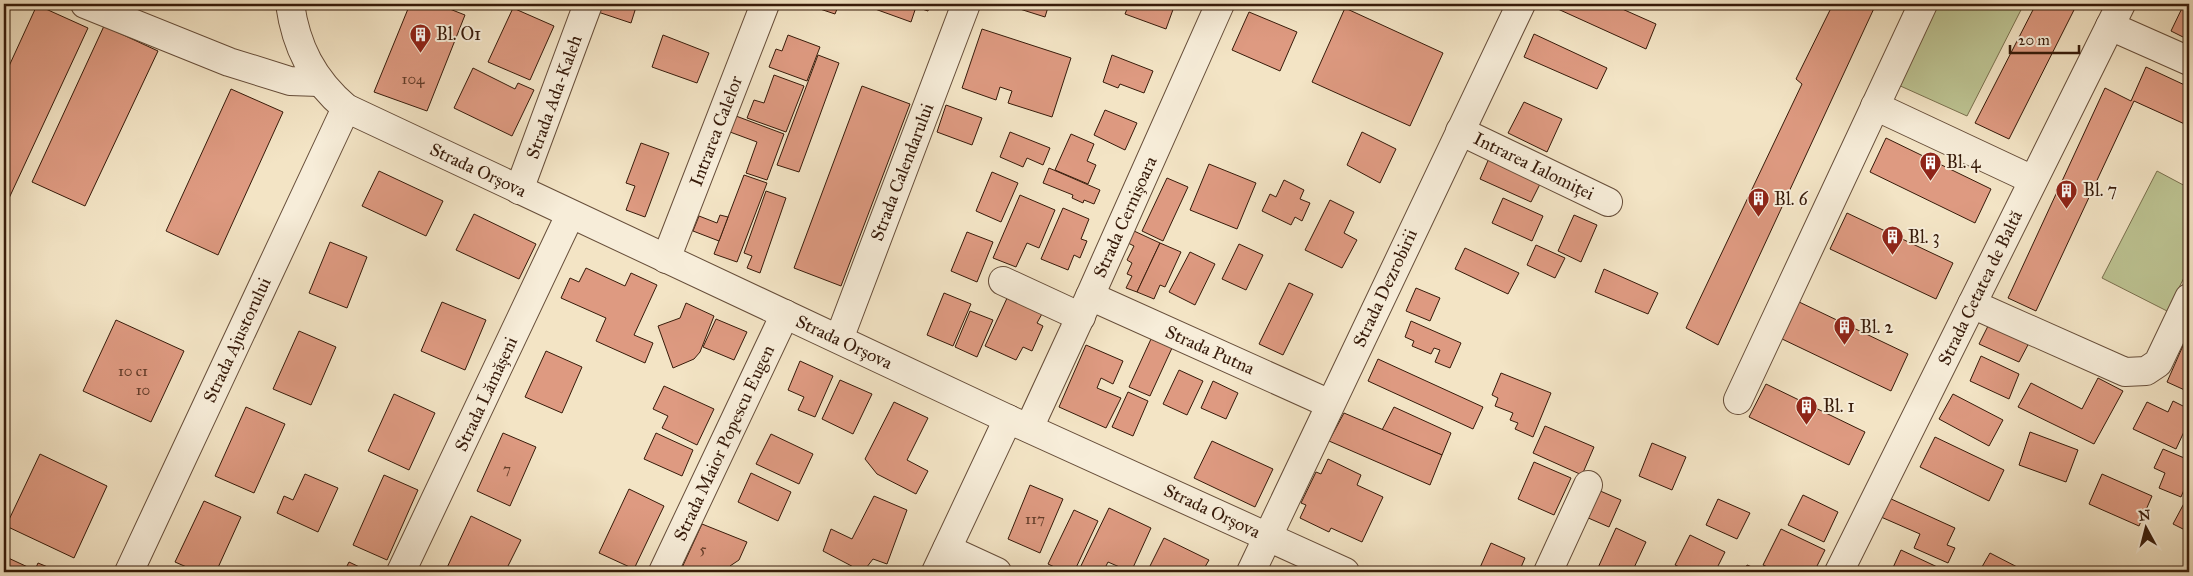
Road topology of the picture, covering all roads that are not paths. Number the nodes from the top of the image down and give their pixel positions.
1 (85, 4) edge
2 (290, 4) edge
3 (588, 4) edge
4 (766, 4) edge
5 (966, 4) edge
6 (1220, 4) edge
7 (1521, 4) edge
8 (1923, 4) edge
9 (2115, 15) edge
10 (2189, 61) edge
11 (319, 82) junction
12 (1875, 106) junction
13 (346, 108) junction
14 (1460, 131) junction
15 (2033, 180) junction
16 (519, 190) junction
17 (1608, 202) dead end
18 (570, 215) junction
19 (666, 259) junction
20 (1004, 281) dead end
21 (2189, 298) edge
22 (1972, 304) junction
23 (1085, 306) junction
24 (784, 314) junction
25 (839, 339) junction
26 (1738, 400) dead end
27 (1330, 404) junction
28 (1018, 424) junction
29 (1588, 485) dead end
30 (1268, 537) junction
31 (941, 561) edge
32 (129, 572) edge
33 (401, 572) edge
34 (663, 572) edge
35 (997, 572) edge
36 (1251, 572) edge
37 (1345, 572) edge
38 (1548, 572) edge
39 (1840, 572) edge

1 - 11 street
2 - 11 street, Strada Orșova
3 - 16 street, Strada Ada-Kaleh
4 - 19 street, Intrarea Calelor
5 - 25 street, Strada Calendarului
6 - 23 street, Strada Cernișoara
7 - 14 street, Strada Dezrobirii
8 - 12 street
9 - 10 street
9 - 15 street, Strada Cetatea de Baltă
11 - 13 street, Strada Orșova
12 - 15 street
12 - 26 street
13 - 16 street, Strada Orșova
13 - 32 street, Strada Ajustorului
14 - 17 street, Intrarea Ialomiței
14 - 27 street, Strada Dezrobirii
15 - 22 street, Strada Cetatea de Baltă
16 - 18 street, Strada Orșova
18 - 19 street, Strada Orșova
18 - 33 street, Strada Lămășeni
19 - 24 street, Strada Orșova
20 - 23 street, Strada Putna
21 - 22 street
22 - 39 street, Strada Cetatea de Baltă
23 - 27 street, Strada Putna
23 - 28 street, Strada Cernișoara
24 - 25 street, Strada Orșova
24 - 34 street, Strada Maior Popescu Eugen
25 - 28 street, Strada Orșova
27 - 30 street, Strada Dezrobirii
28 - 30 street, Strada Orșova
28 - 31 street, Strada Cernișoara
29 - 38 street
30 - 36 street, Strada Dezrobirii
30 - 37 street, Strada Orșova
31 - 35 street

